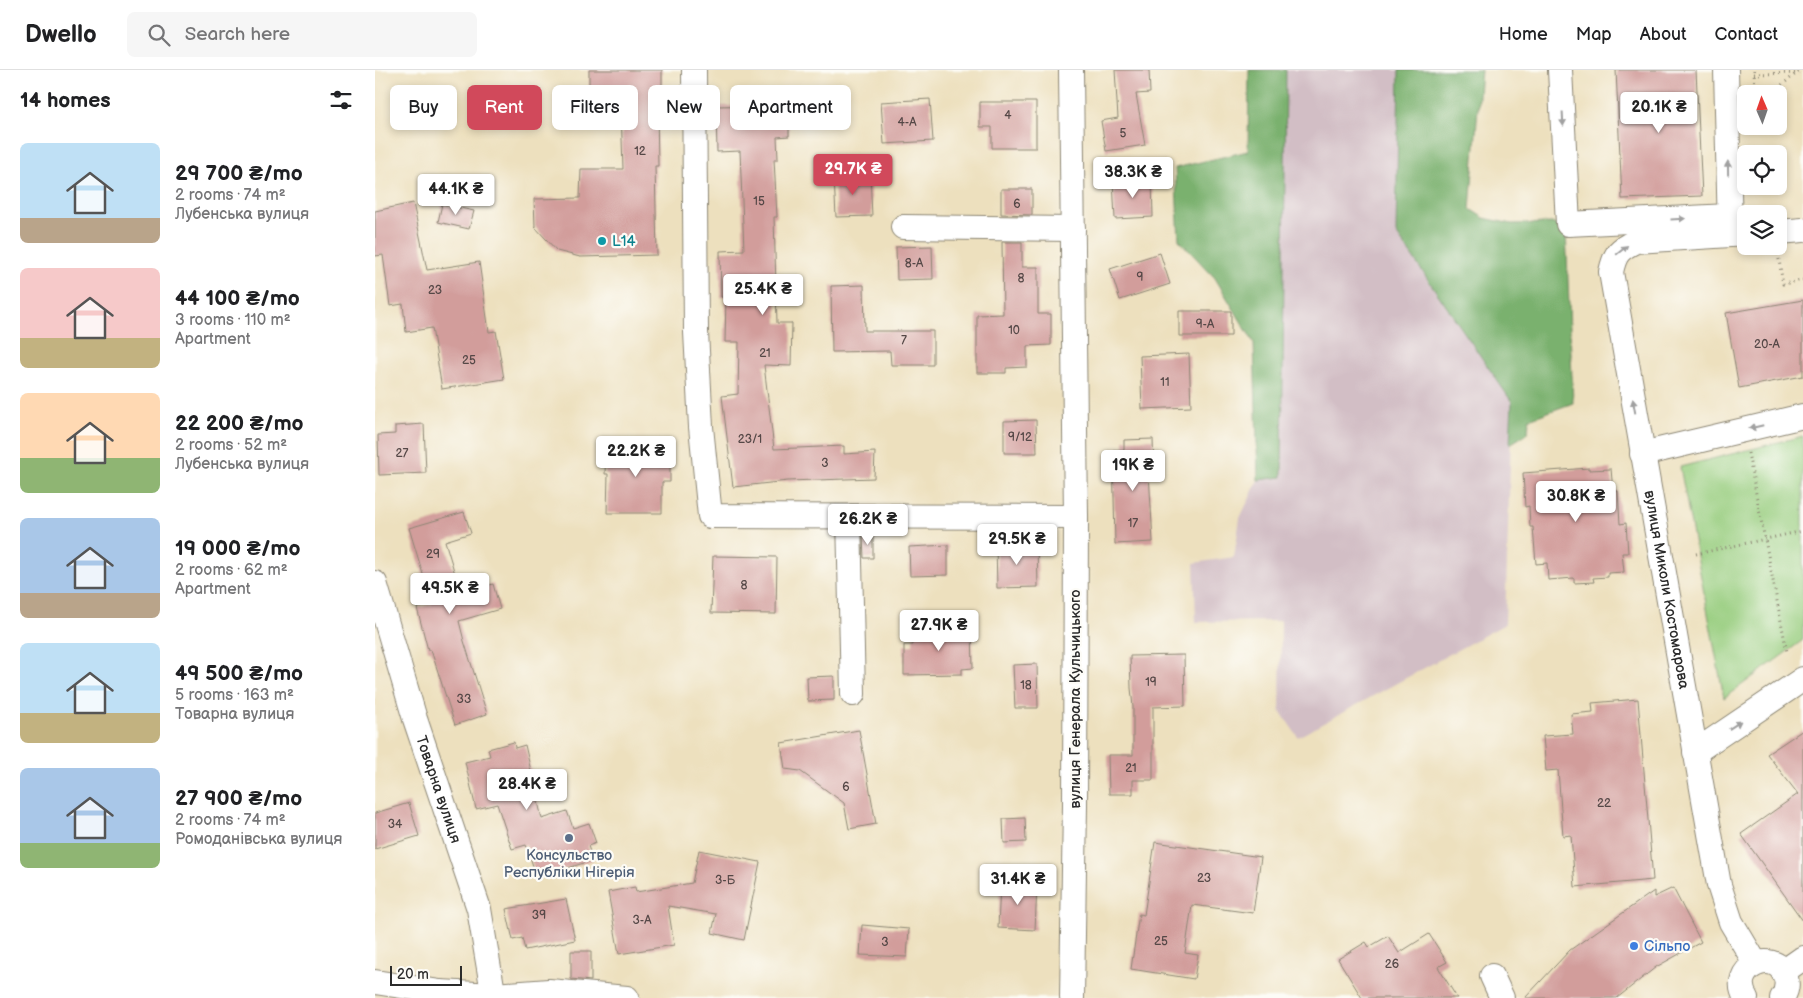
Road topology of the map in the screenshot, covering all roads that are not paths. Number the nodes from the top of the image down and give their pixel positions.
1 (694, 70) edge
2 (1071, 70) edge
3 (1560, 70) edge
4 (1725, 70) edge
5 (903, 227) dead end
6 (1735, 228) edge
7 (1073, 229) junction
8 (1803, 230) edge
9 (1787, 231) edge
10 (1803, 416) edge
11 (1642, 454) junction
12 (849, 517) junction
13 (1076, 517) junction
14 (375, 583) edge
15 (1803, 679) edge
16 (853, 694) dead end
17 (1695, 752) junction
18 (1803, 958) edge
19 (1756, 964) junction
20 (1783, 972) junction
21 (1492, 976) dead end
22 (375, 982) edge
23 (494, 996) edge
24 (1742, 997) edge
25 (627, 998) edge
26 (1072, 998) edge
27 (1503, 998) edge
28 (1782, 998) edge

1 - 12 street
2 - 7 street, вулиця Генерала Кульчицького
3 -> 6 street
6 -> 4 street
5 - 7 street
11 -> 6 street, вулиця Миколи Костомарова
7 - 13 street, вулиця Генерала Кульчицького
8 - 9 street
10 -> 11 street
11 - 17 street, вулиця Миколи Костомарова
12 - 13 street
12 - 16 street
13 - 26 street, вулиця Генерала Кульчицького
14 - 23 street, Товарна вулиця
17 -> 15 street
17 - 19 street, вулиця Миколи Костомарова
18 - 20 street
19 - 20 street
19 - 24 street
20 - 28 street
21 - 27 street
22 - 23 street
23 - 25 street

